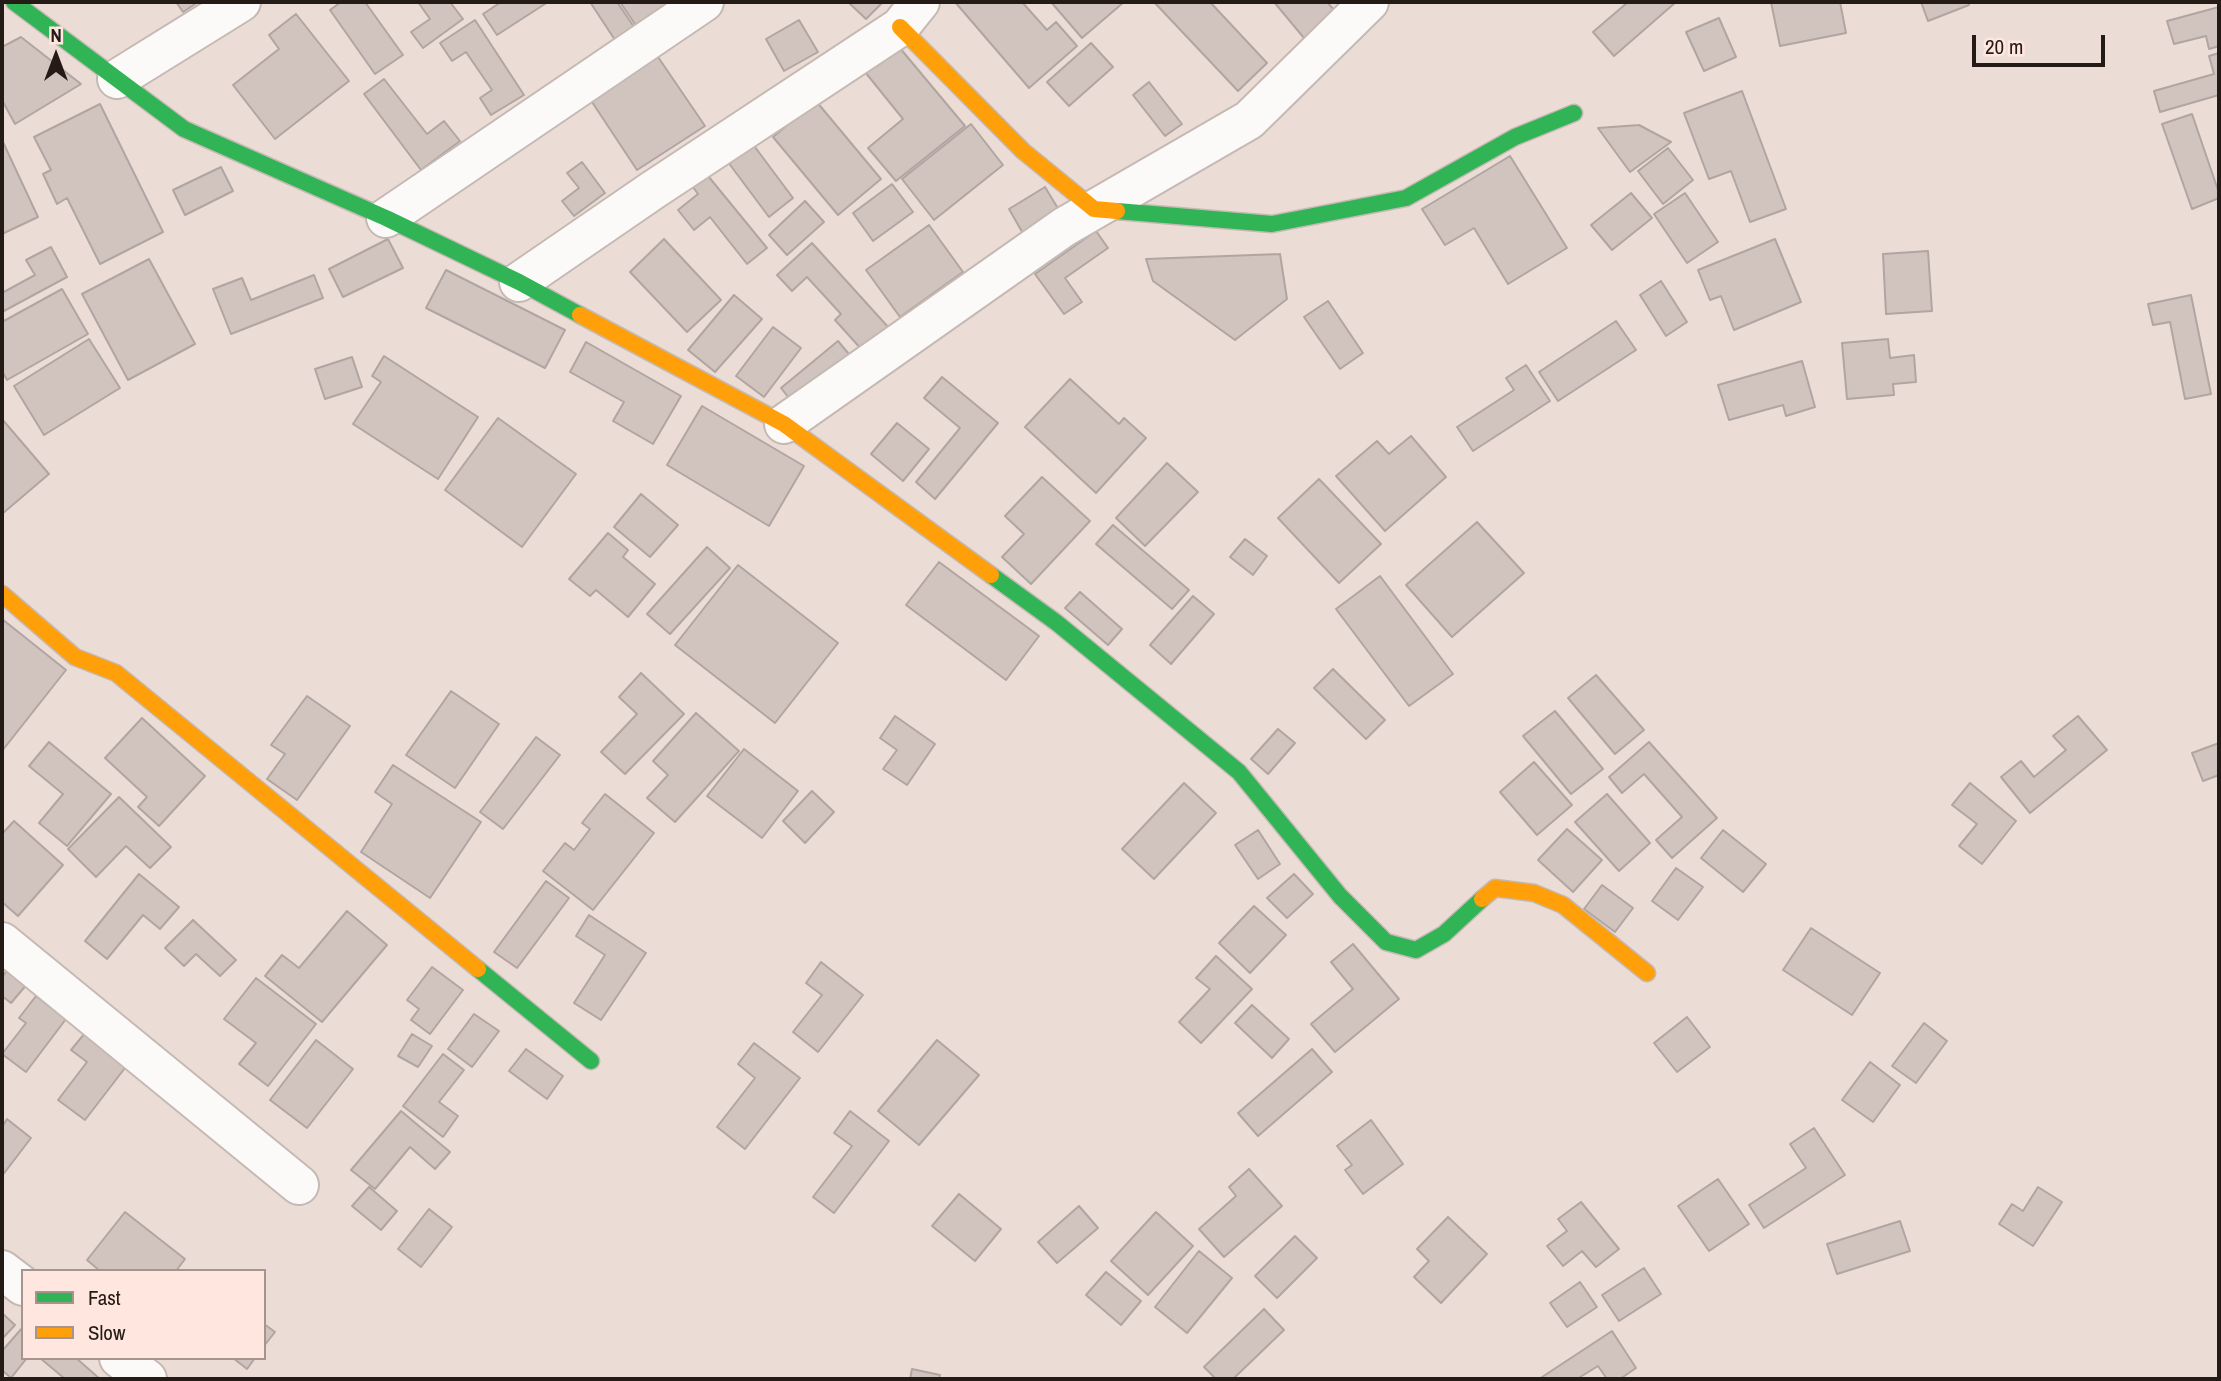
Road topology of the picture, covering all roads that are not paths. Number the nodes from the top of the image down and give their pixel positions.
1 (14, 2) edge
2 (241, 2) edge
3 (704, 2) edge
4 (1368, 2) edge
5 (910, 14) edge
6 (117, 79) junction
7 (1574, 113) dead end
8 (1094, 209) junction
9 (386, 218) junction
10 (519, 282) junction
11 (784, 424) junction
12 (2, 594) edge
13 (2, 942) edge
14 (1647, 973) dead end
15 (591, 1061) dead end
16 (299, 1185) dead end
17 (2, 1270) edge
18 (21, 1284) edge
19 (122, 1360) edge
20 (147, 1379) edge

1 - 6 street
2 - 6 street
3 - 9 street
4 - 8 street
5 - 8 street
5 - 10 street
6 - 9 street
7 - 8 street
8 - 11 street
9 - 10 street
10 - 11 street
11 - 14 street
12 - 15 street
13 - 16 street
17 - 18 street
19 - 20 street

